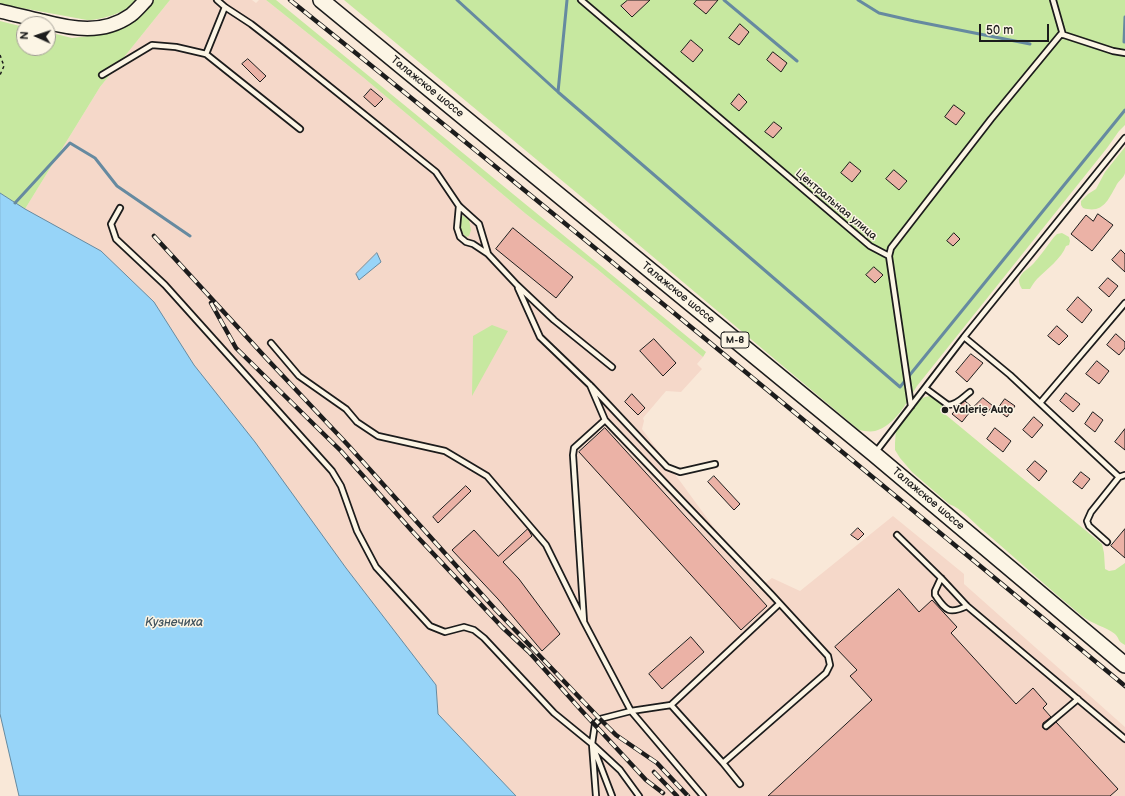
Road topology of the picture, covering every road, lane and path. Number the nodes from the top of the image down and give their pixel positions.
1 (146, 0) edge
2 (217, 0) edge
3 (321, 0) edge
4 (581, 0) edge
5 (1053, 0) edge
6 (225, 7) junction
7 (0, 11) edge
8 (1063, 35) junction
9 (1125, 53) edge
10 (206, 54) junction
11 (0, 55) edge
12 (0, 75) edge
13 (102, 75) dead end
14 (300, 129) dead end
15 (1125, 138) edge
16 (459, 206) junction
17 (120, 208) dead end
18 (488, 254) junction
19 (889, 256) junction
20 (517, 285) junction
21 (1125, 303) edge
22 (964, 337) junction
23 (271, 343) dead end
24 (612, 367) dead end
25 (590, 385) junction
26 (925, 388) junction
27 (970, 392) dead end
28 (1040, 403) junction
29 (911, 406) junction
30 (605, 420) junction
31 (874, 454) junction
32 (715, 464) dead end
33 (1125, 474) edge
34 (1118, 477) junction
35 (897, 535) dead end
36 (1107, 542) dead end
37 (942, 578) junction
38 (779, 604) junction
39 (967, 606) junction
40 (584, 622) junction
41 (1125, 665) edge
42 (1078, 699) junction
43 (671, 705) junction
44 (631, 711) junction
45 (1046, 726) dead end
46 (1125, 739) edge
47 (592, 744) junction
48 (723, 763) junction
49 (740, 784) dead end
50 (596, 796) edge
51 (612, 796) edge
52 (639, 796) edge
53 (703, 796) edge

1 - 7 street
2 - 6 lane
3 - 31 main road, Талажское шоссе / М-8
4 - 19 lane, Центральная улица
5 - 8 lane
6 - 10 lane
6 - 16 lane
8 - 9 lane
8 - 19 lane
10 - 13 lane
10 - 14 lane
11 - 12 path
15 - 22 lane
16 - 18 lane
16 - 18 lane
17 - 47 lane
18 - 20 lane
19 - 29 lane
20 - 24 lane
20 - 25 lane
21 - 28 lane
22 - 26 lane
22 - 28 lane
23 - 40 lane
25 - 30 lane
25 - 32 lane
26 - 27 lane
26 - 29 lane
28 - 34 lane
29 - 31 lane
30 - 38 lane
30 - 40 lane
31 - 41 main road, Талажское шоссе / М-8
33 - 34 lane
34 - 36 lane
35 - 37 lane
37 - 39 lane
37 - 39 lane
38 - 43 lane
38 - 48 lane
39 - 42 lane
40 - 44 lane
42 - 45 lane
42 - 46 lane
43 - 44 lane
43 - 48 lane
44 - 47 lane
44 - 53 lane
47 - 50 lane
47 - 51 lane
47 - 52 lane
48 - 49 lane

